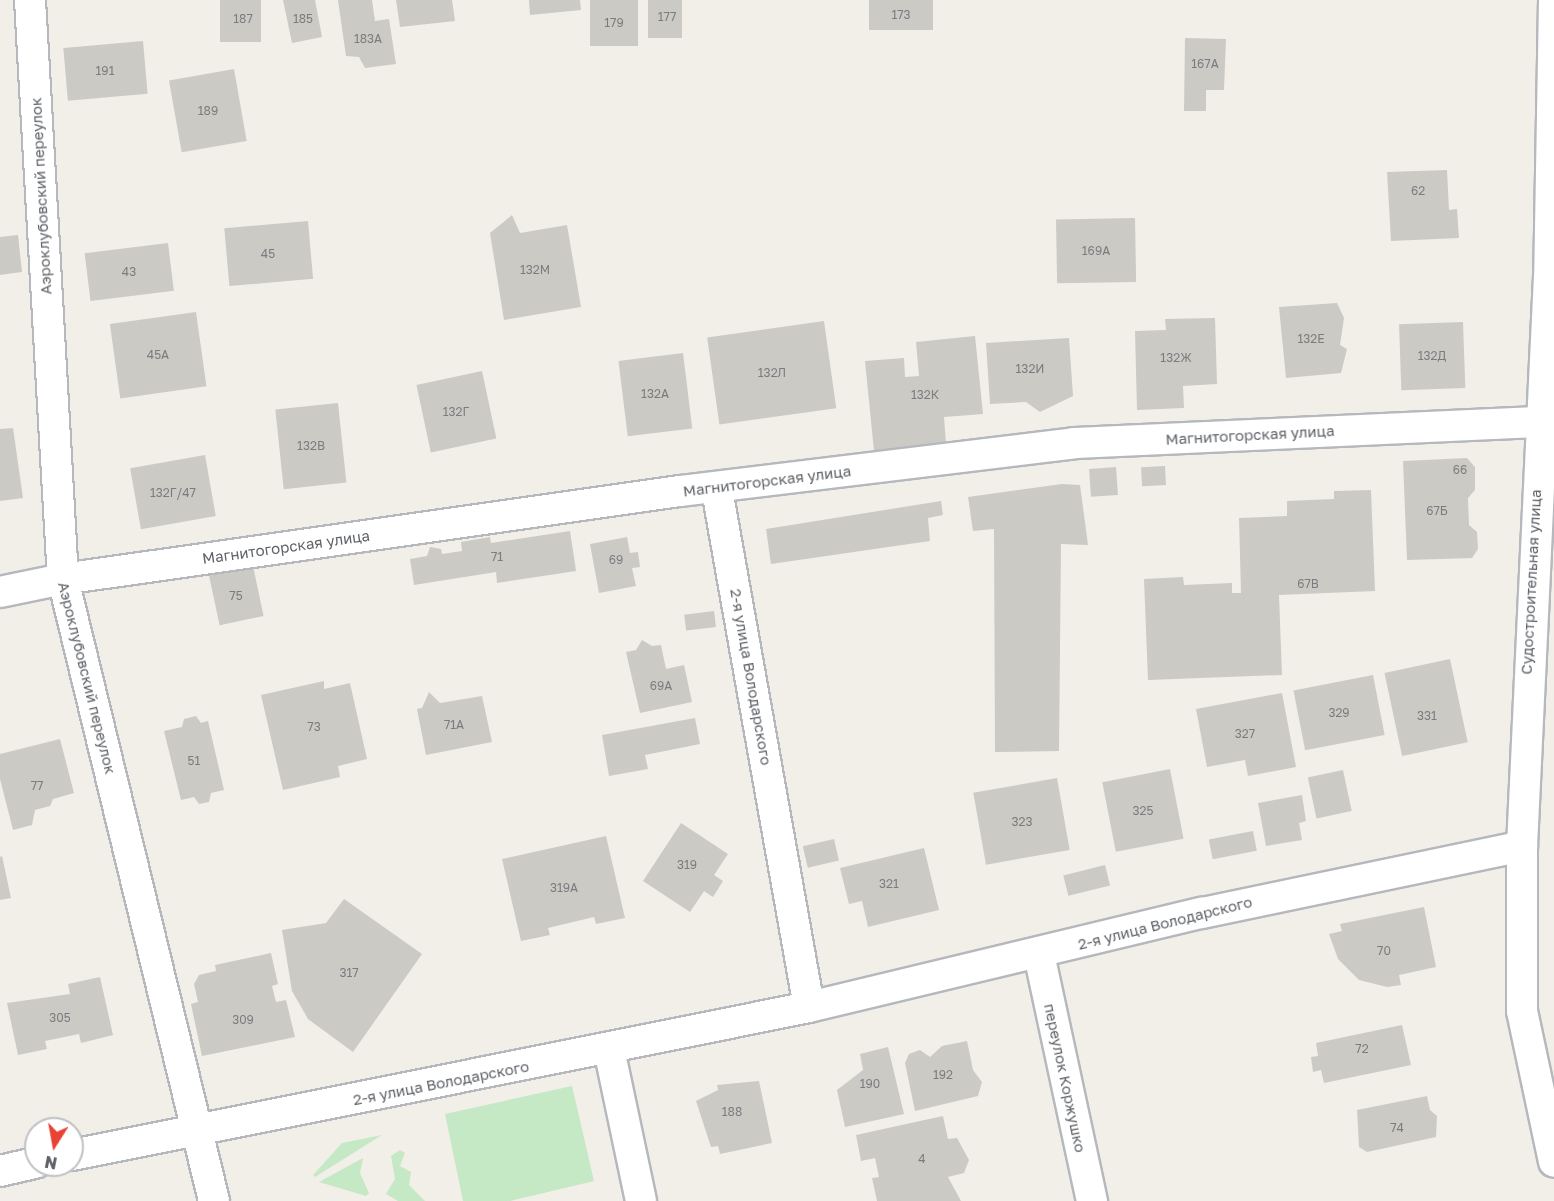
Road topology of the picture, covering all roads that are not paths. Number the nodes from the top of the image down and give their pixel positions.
1 (30, 0) edge
2 (1554, 0) edge
3 (1552, 276) edge
4 (1539, 422) junction
5 (717, 489) junction
6 (63, 579) junction
7 (0, 592) edge
8 (1522, 846) junction
9 (1039, 954) junction
10 (809, 1007) junction
11 (609, 1049) junction
12 (198, 1127) junction
13 (84, 1152) edge
14 (1554, 1162) edge
15 (24, 1166) edge
16 (0, 1171) edge
17 (214, 1201) edge
18 (641, 1201) edge
19 (1092, 1201) edge

1 - 6 street, Аэроклубовский переулок
2 - 3 street, Судостроительная улица
3 - 4 street, Судостроительная улица
4 - 5 street, Магнитогорская улица
4 - 8 street, Судостроительная улица
5 - 6 street, Магнитогорская улица
5 - 10 street, 2-я улица Володарского
6 - 7 street, Магнитогорская улица
6 - 12 street, Аэроклубовский переулок
8 - 9 street, 2-я улица Володарского
8 - 14 street, Судостроительная улица
9 - 10 street, 2-я улица Володарского
9 - 19 street, переулок Коржушко
10 - 11 street, 2-я улица Володарского
11 - 12 street, 2-я улица Володарского
11 - 18 street
12 - 13 street, 2-я улица Володарского
12 - 17 street, Аэроклубовский переулок
15 - 16 street

